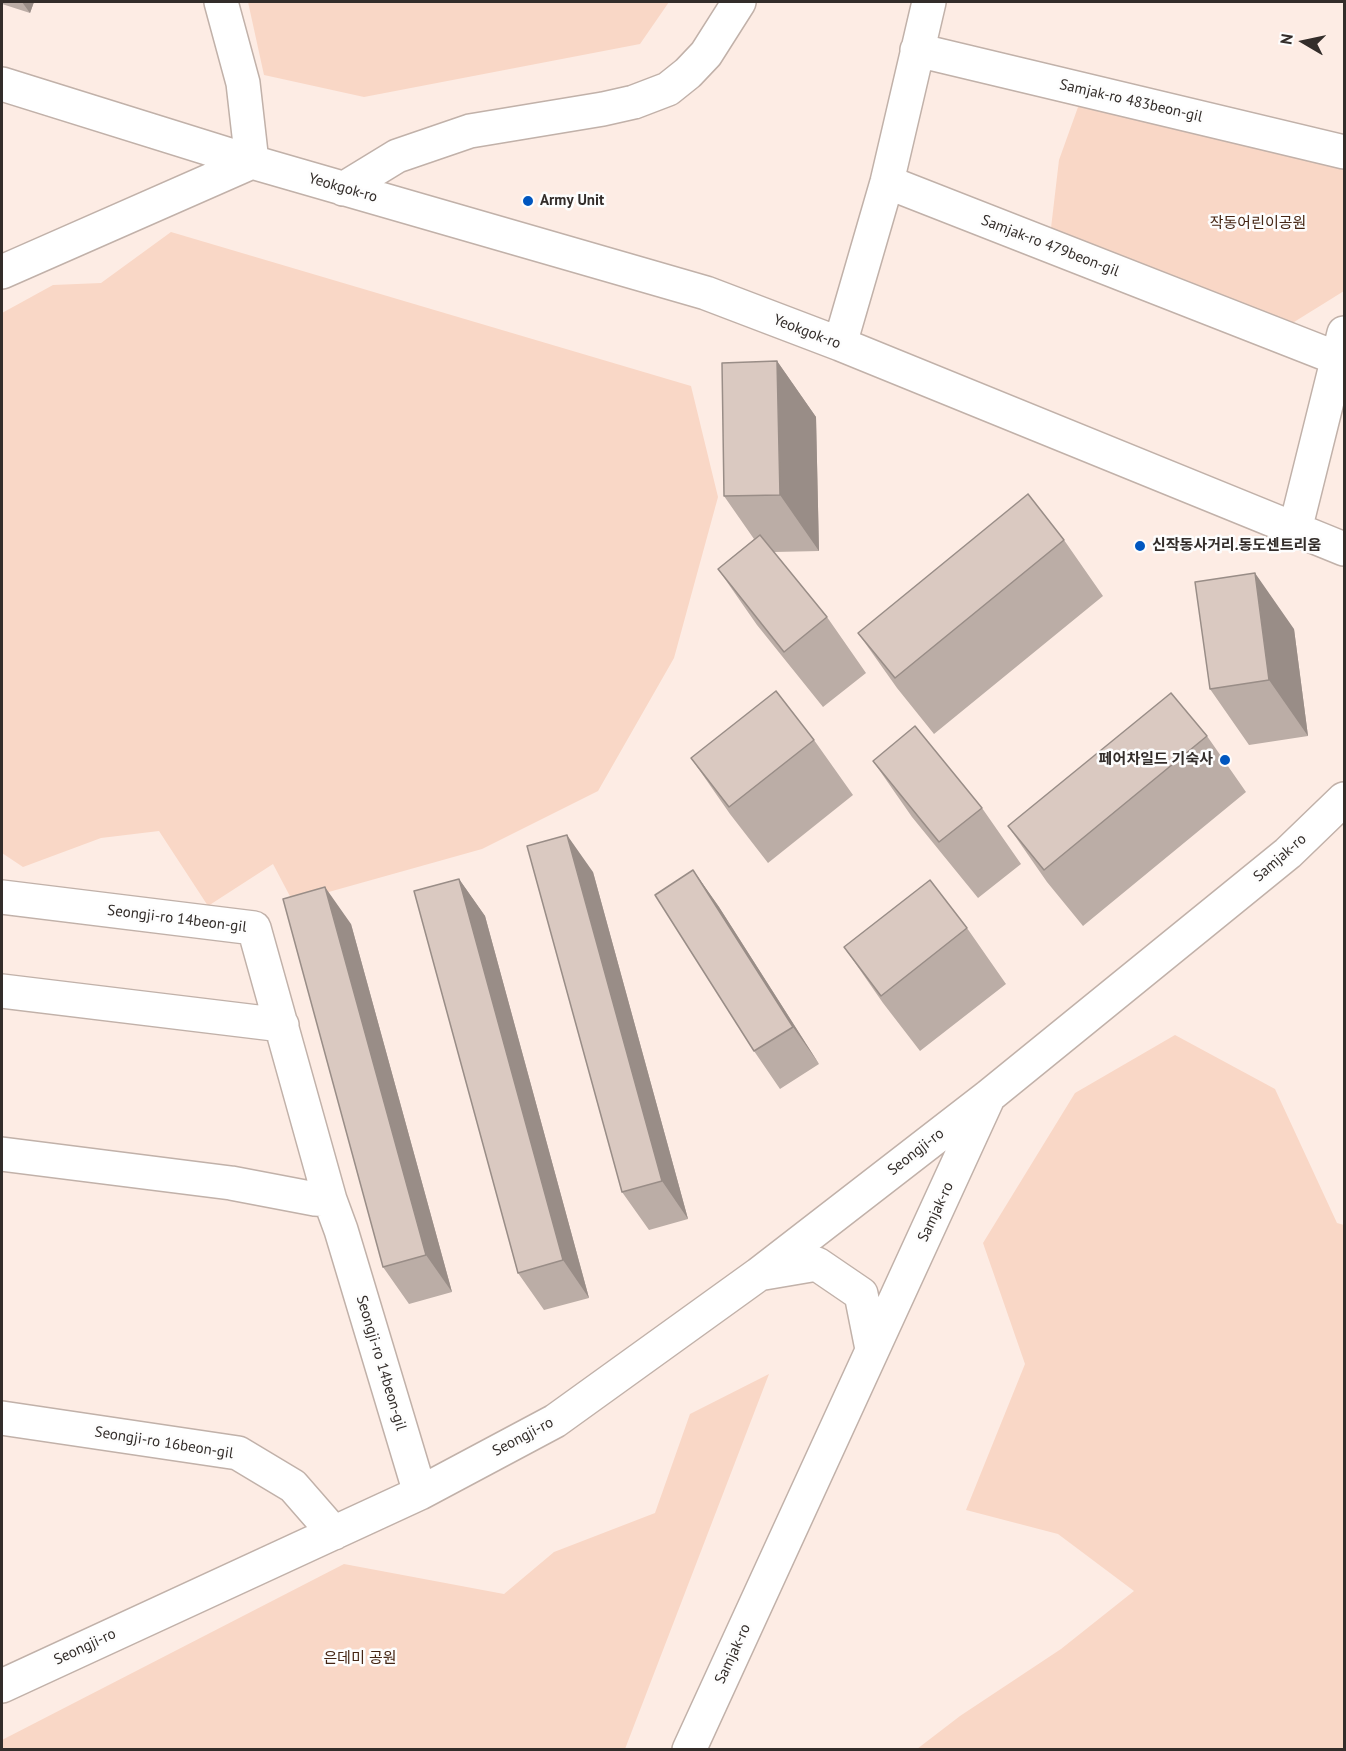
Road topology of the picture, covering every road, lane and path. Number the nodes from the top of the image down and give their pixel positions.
1 (221, 2) edge
2 (739, 2) edge
3 (928, 2) edge
4 (917, 50) junction
5 (2, 84) edge
6 (1344, 152) edge
7 (252, 162) junction
8 (887, 182) junction
9 (343, 189) junction
10 (2, 272) edge
11 (840, 345) junction
12 (1342, 351) edge
13 (1295, 530) junction
14 (1344, 549) edge
15 (1344, 799) edge
16 (2, 897) edge
17 (2, 991) edge
18 (282, 1025) junction
19 (989, 1096) junction
20 (2, 1154) edge
21 (330, 1200) junction
22 (759, 1274) junction
23 (872, 1349) junction
24 (2, 1418) edge
25 (420, 1493) junction
26 (334, 1533) junction
27 (2, 1686) edge
28 (689, 1749) edge

1 - 7 street
2 - 9 street
3 - 4 street
4 - 6 street, Samjak-ro 483beon-gil
4 - 8 street
5 - 7 street, Yeokgok-ro
7 - 9 street, Yeokgok-ro
7 - 10 street
8 - 11 street
8 - 12 street, Samjak-ro 479beon-gil
9 - 11 street, Yeokgok-ro
11 - 13 street, Yeokgok-ro
12 - 13 street
13 - 14 street, Yeokgok-ro
15 - 19 street, Samjak-ro
16 - 18 street, Seongji-ro 14beon-gil
17 - 18 street
18 - 21 street, Seongji-ro 14beon-gil
19 - 22 street, Seongji-ro
19 - 23 street, Samjak-ro
20 - 21 street
21 - 25 street, Seongji-ro 14beon-gil
22 - 23 street
22 - 25 street, Seongji-ro
23 - 28 street, Samjak-ro
24 - 26 street, Seongji-ro 16beon-gil
25 - 26 street, Seongji-ro
26 - 27 street, Seongji-ro

